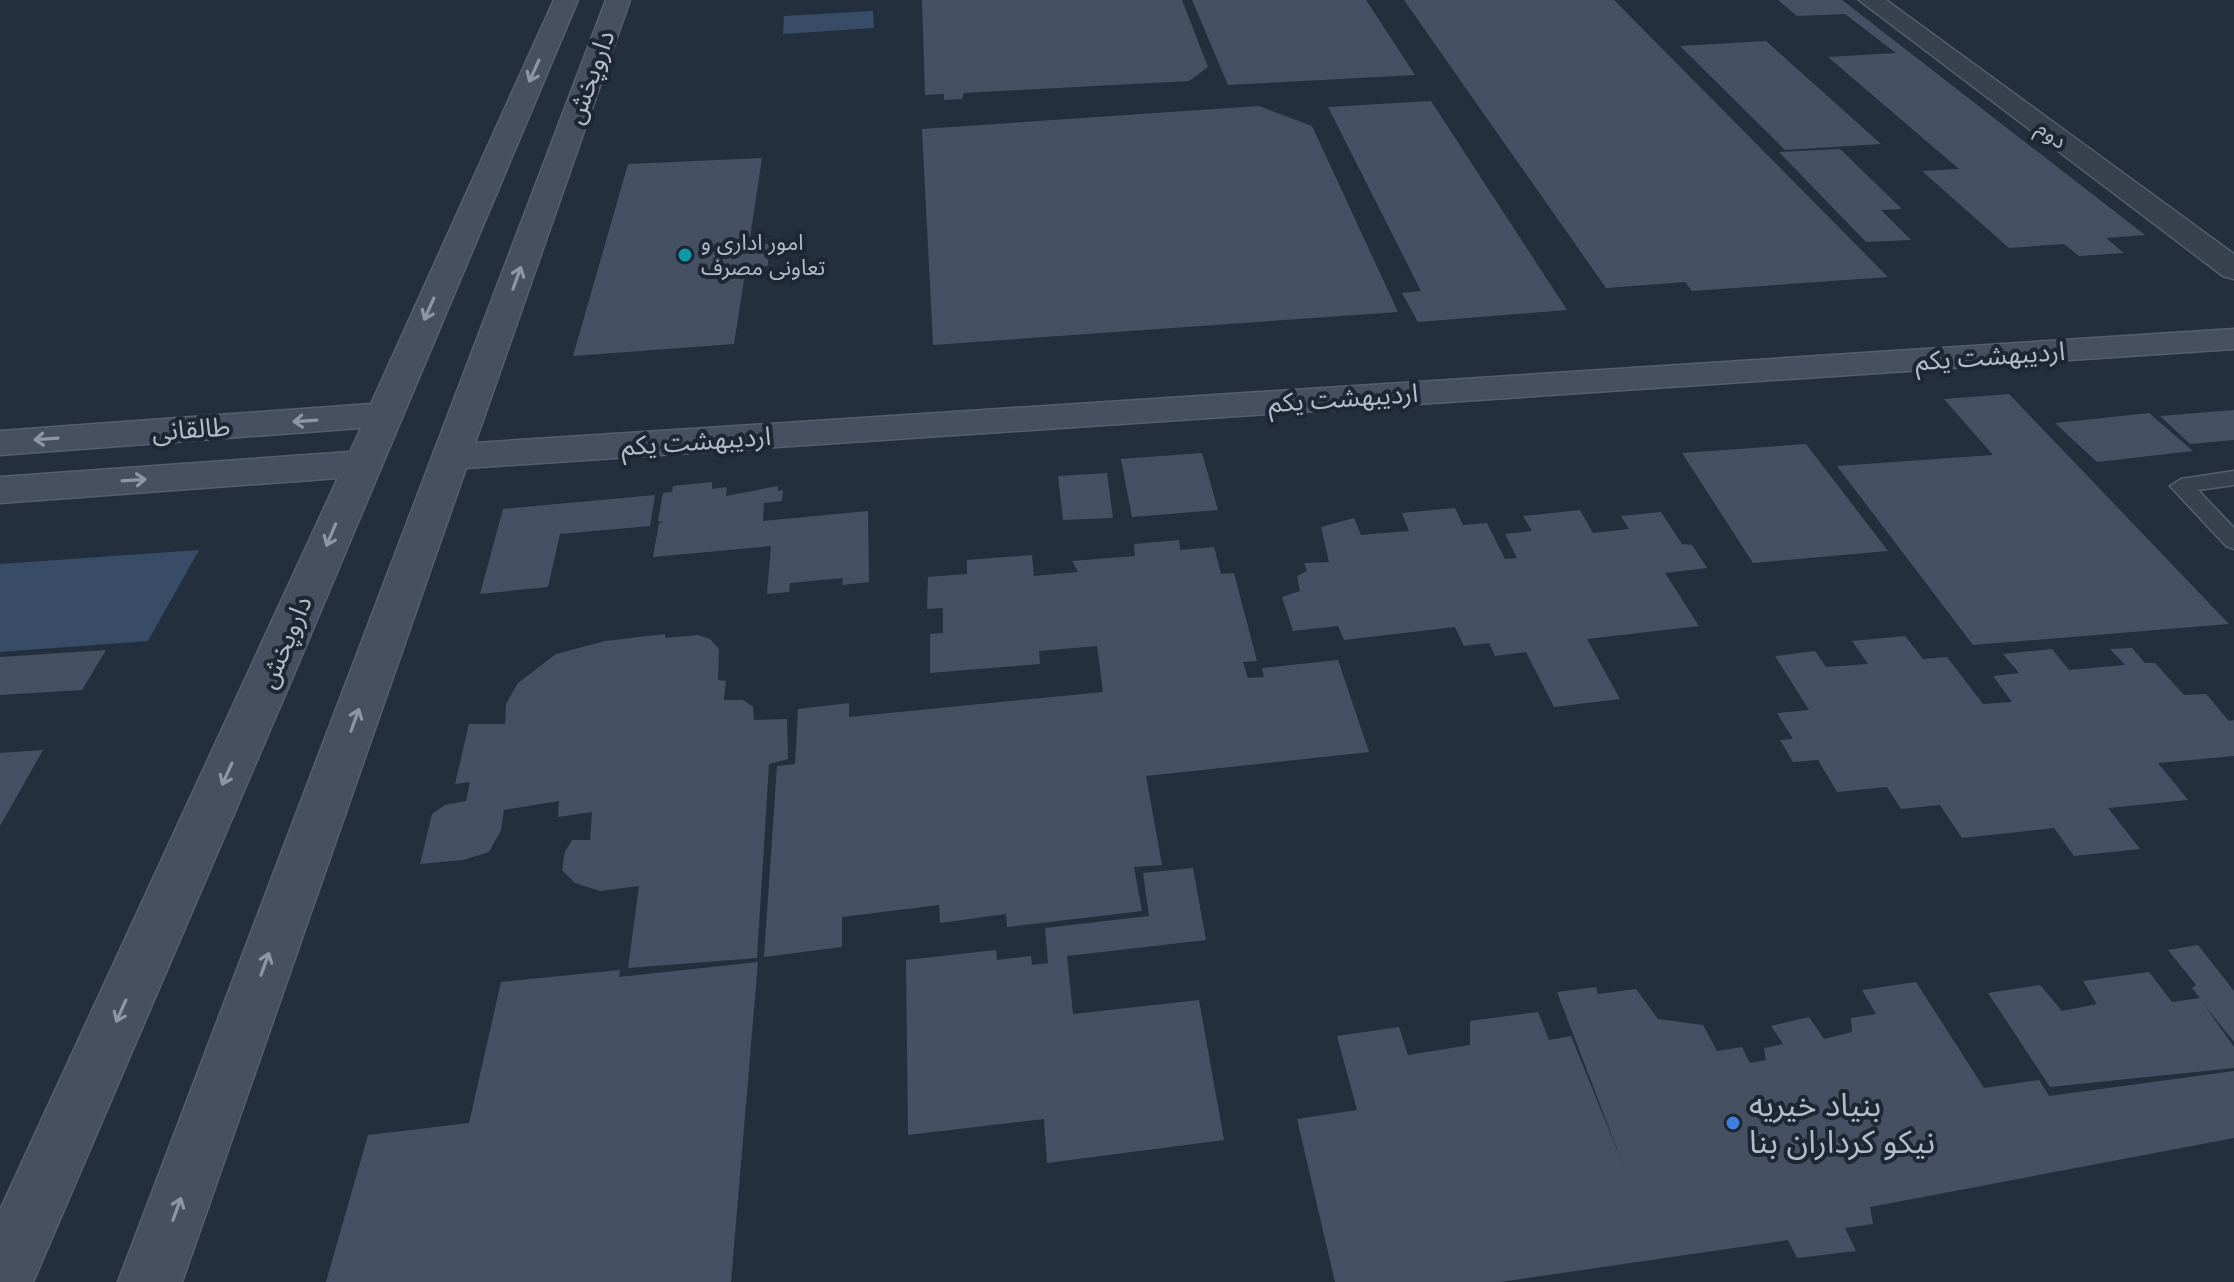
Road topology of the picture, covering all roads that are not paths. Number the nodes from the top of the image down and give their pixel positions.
1 (566, 0) edge
2 (618, 0) edge
3 (1871, 0) edge
4 (2234, 269) edge
5 (2234, 339) edge
6 (383, 415) junction
7 (0, 443) edge
8 (452, 457) junction
9 (362, 464) junction
10 (2234, 478) edge
11 (0, 490) edge
12 (2234, 541) edge
13 (0, 1282) edge
14 (150, 1282) edge

1 -> 6 street, داروپخش
8 -> 2 street, داروپخش
3 - 4 street, دوم
5 - 8 street, اردیبهشت یکم
6 -> 7 street, طالقانی
6 - 9 street, داروپخش
14 -> 8 street, داروپخش
11 -> 9 street, طالقانی
9 -> 13 street, داروپخش
10 - 12 lane

